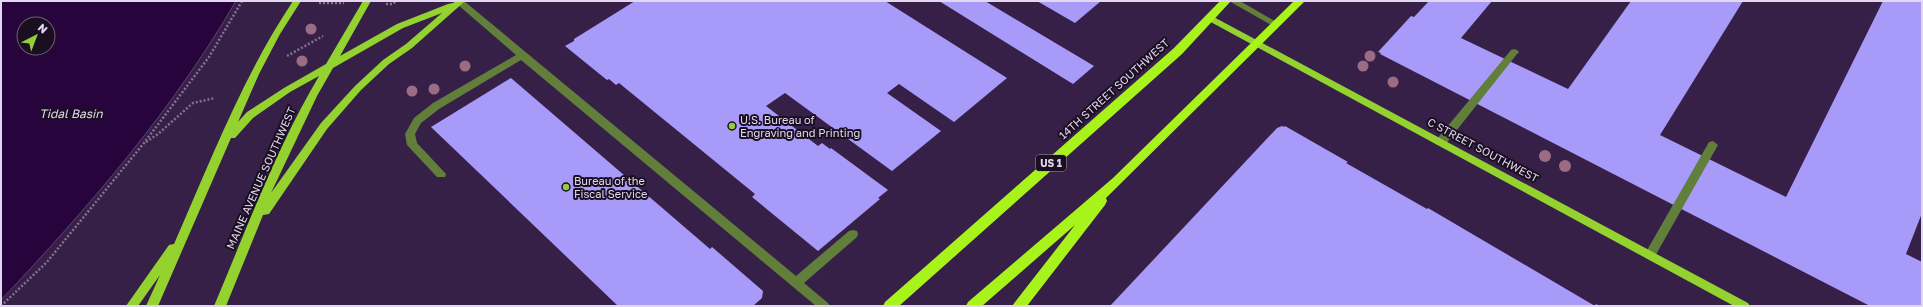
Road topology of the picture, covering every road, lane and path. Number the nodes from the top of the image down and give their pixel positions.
1 (242, 1) edge
2 (297, 1) edge
3 (367, 1) edge
4 (396, 1) edge
5 (1226, 1) edge
6 (1233, 1) edge
7 (1300, 1) edge
8 (461, 2) edge
9 (319, 3) dead end
10 (345, 3) dead end
11 (384, 4) dead end
12 (1210, 18) junction
13 (1276, 24) junction
14 (328, 34) dead end
15 (1256, 42) junction
16 (1514, 52) dead end
17 (522, 55) junction
18 (284, 58) dead end
19 (330, 65) junction
20 (214, 98) dead end
21 (226, 141) junction
22 (1441, 142) junction
23 (144, 143) junction
24 (1713, 144) dead end
25 (441, 174) dead end
26 (1117, 181) junction
27 (254, 227) junction
28 (186, 228) junction
29 (853, 234) dead end
30 (1650, 255) junction
31 (796, 283) junction
32 (1, 306) edge
33 (132, 306) edge
34 (152, 306) edge
35 (220, 306) edge
36 (824, 306) edge
37 (890, 306) edge
38 (973, 306) edge
39 (1019, 306) edge
40 (1744, 306) edge

1 - 23 path
2 - 21 main road
3 - 19 main road, MAINE AVENUE SOUTHWEST
4 - 11 path
5 - 12 highway, 14TH STREET SOUTHWEST
6 - 13 lane
7 - 13 highway
8 - 17 lane
8 - 19 main road
8 - 27 main road
9 - 10 path
12 - 15 main road, C STREET SOUTHWEST
12 - 37 highway, 14TH STREET SOUTHWEST / US 1
13 - 15 highway
14 - 18 path
15 - 22 main road, C STREET SOUTHWEST
15 - 26 highway
16 - 22 lane
17 - 25 lane
17 - 31 lane
19 - 21 main road
19 - 27 main road, MAINE AVENUE SOUTHWEST
20 - 23 path
21 - 28 main road
22 - 30 main road, C STREET SOUTHWEST
23 - 32 path
24 - 30 lane
26 - 38 highway
26 - 39 highway
27 - 35 main road, MAINE AVENUE SOUTHWEST
28 - 33 main road
28 - 34 main road
29 - 31 lane
30 - 40 main road, C STREET SOUTHWEST
31 - 36 lane

